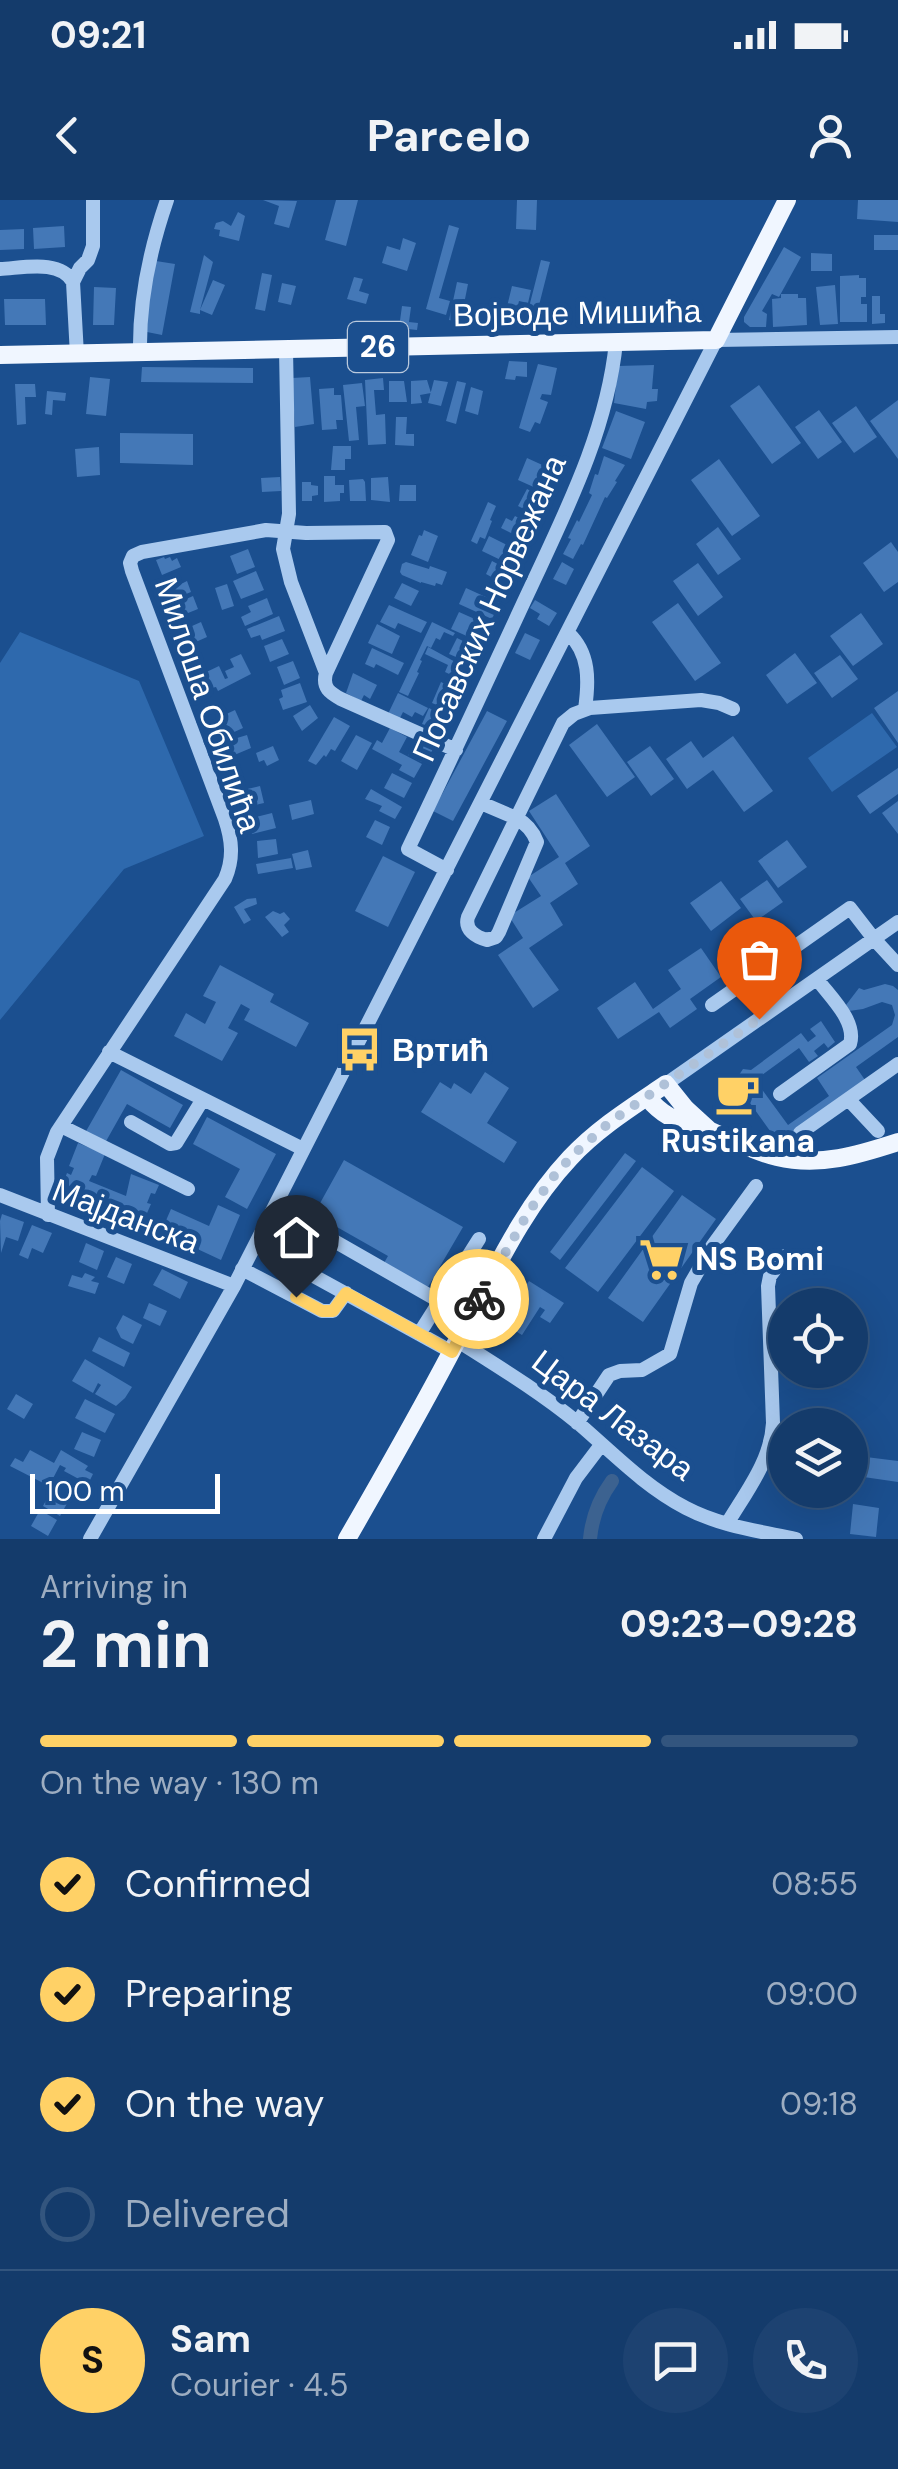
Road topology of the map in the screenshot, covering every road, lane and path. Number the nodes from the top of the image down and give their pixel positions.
1 (92, 200) edge
2 (167, 200) edge
3 (786, 200) edge
4 (0, 269) edge
5 (73, 282) junction
6 (898, 337) edge
7 (716, 340) junction
8 (616, 342) junction
9 (286, 349) junction
10 (140, 353) junction
11 (77, 355) junction
12 (0, 356) edge
13 (285, 532) junction
14 (568, 633) junction
15 (326, 673) junction
16 (585, 709) junction
17 (734, 709) dead end
18 (456, 750) junction
19 (481, 803) junction
20 (516, 818) junction
21 (447, 870) junction
22 (898, 922) edge
23 (874, 939) junction
24 (898, 964) edge
25 (817, 980) junction
26 (712, 1005) dead end
27 (109, 1052) junction
28 (898, 1064) edge
29 (666, 1084) junction
30 (780, 1094) dead end
31 (646, 1097) junction
32 (203, 1099) junction
33 (849, 1100) junction
34 (131, 1122) dead end
35 (61, 1126) junction
36 (709, 1130) junction
37 (878, 1131) dead end
38 (800, 1134) dead end
39 (898, 1142) edge
40 (303, 1149) junction
41 (756, 1186) dead end
42 (188, 1190) dead end
43 (0, 1195) edge
44 (48, 1215) junction
45 (478, 1239) dead end
46 (785, 1256) dead end
47 (242, 1269) junction
48 (234, 1286) junction
49 (346, 1293) junction
50 (440, 1301) junction
51 (419, 1334) junction
52 (454, 1346) junction
53 (578, 1423) junction
54 (601, 1445) junction
55 (727, 1524) junction
56 (748, 1534) edge
57 (90, 1539) edge
58 (348, 1539) edge
59 (544, 1539) edge
60 (796, 1539) edge

1 - 5 street
2 - 10 street
3 - 7 main road
4 - 5 street
5 - 11 street
6 - 7 street, Војводе Мишића
7 - 8 main road, Војводе Мишића / 26
7 - 14 street
8 - 9 main road, Војводе Мишића / 26
8 - 18 street, Посавских Норвежана
9 - 10 main road, Војводе Мишића / 26
9 - 13 street
10 - 11 main road, Војводе Мишића / 26
11 - 12 main road, Војводе Мишића / 26
13 - 15 street
13 - 15 street
13 - 27 street, Милоша Обилића
14 - 16 street
14 - 19 street
15 - 18 street
16 - 17 street
16 - 20 street
18 - 21 street, Посавских Норвежана
19 - 20 street
19 - 21 street
20 - 20 street
21 - 40 street
22 - 23 street
23 - 24 street
23 - 25 street
23 - 26 street
25 - 29 street
25 - 30 street
27 - 32 street
27 - 35 street, Милоша Обилића
28 - 33 street
29 - 31 main road
29 - 36 main road
31 - 36 main road
31 - 52 main road
32 - 34 street
32 - 40 street
33 - 37 street
33 - 38 street
35 - 42 street
35 - 44 street, Милоша Обилића
36 - 39 main road
40 - 47 street
41 - 53 street
43 - 44 street, Мајданска
44 - 48 street, Мајданска
45 - 50 street
46 - 55 street
47 - 48 street
47 - 49 street
48 - 57 street
49 - 50 street, Цара Лазара
49 - 51 street, Цара Лазара
50 - 51 street
51 - 52 street, Цара Лазара
52 - 53 street, Цара Лазара
52 - 58 main road
53 - 54 street, Цара Лазара
54 - 55 street, Цара Лазара
54 - 59 street
55 - 56 street, Цара Лазара
56 - 60 street, Цара Лазара

